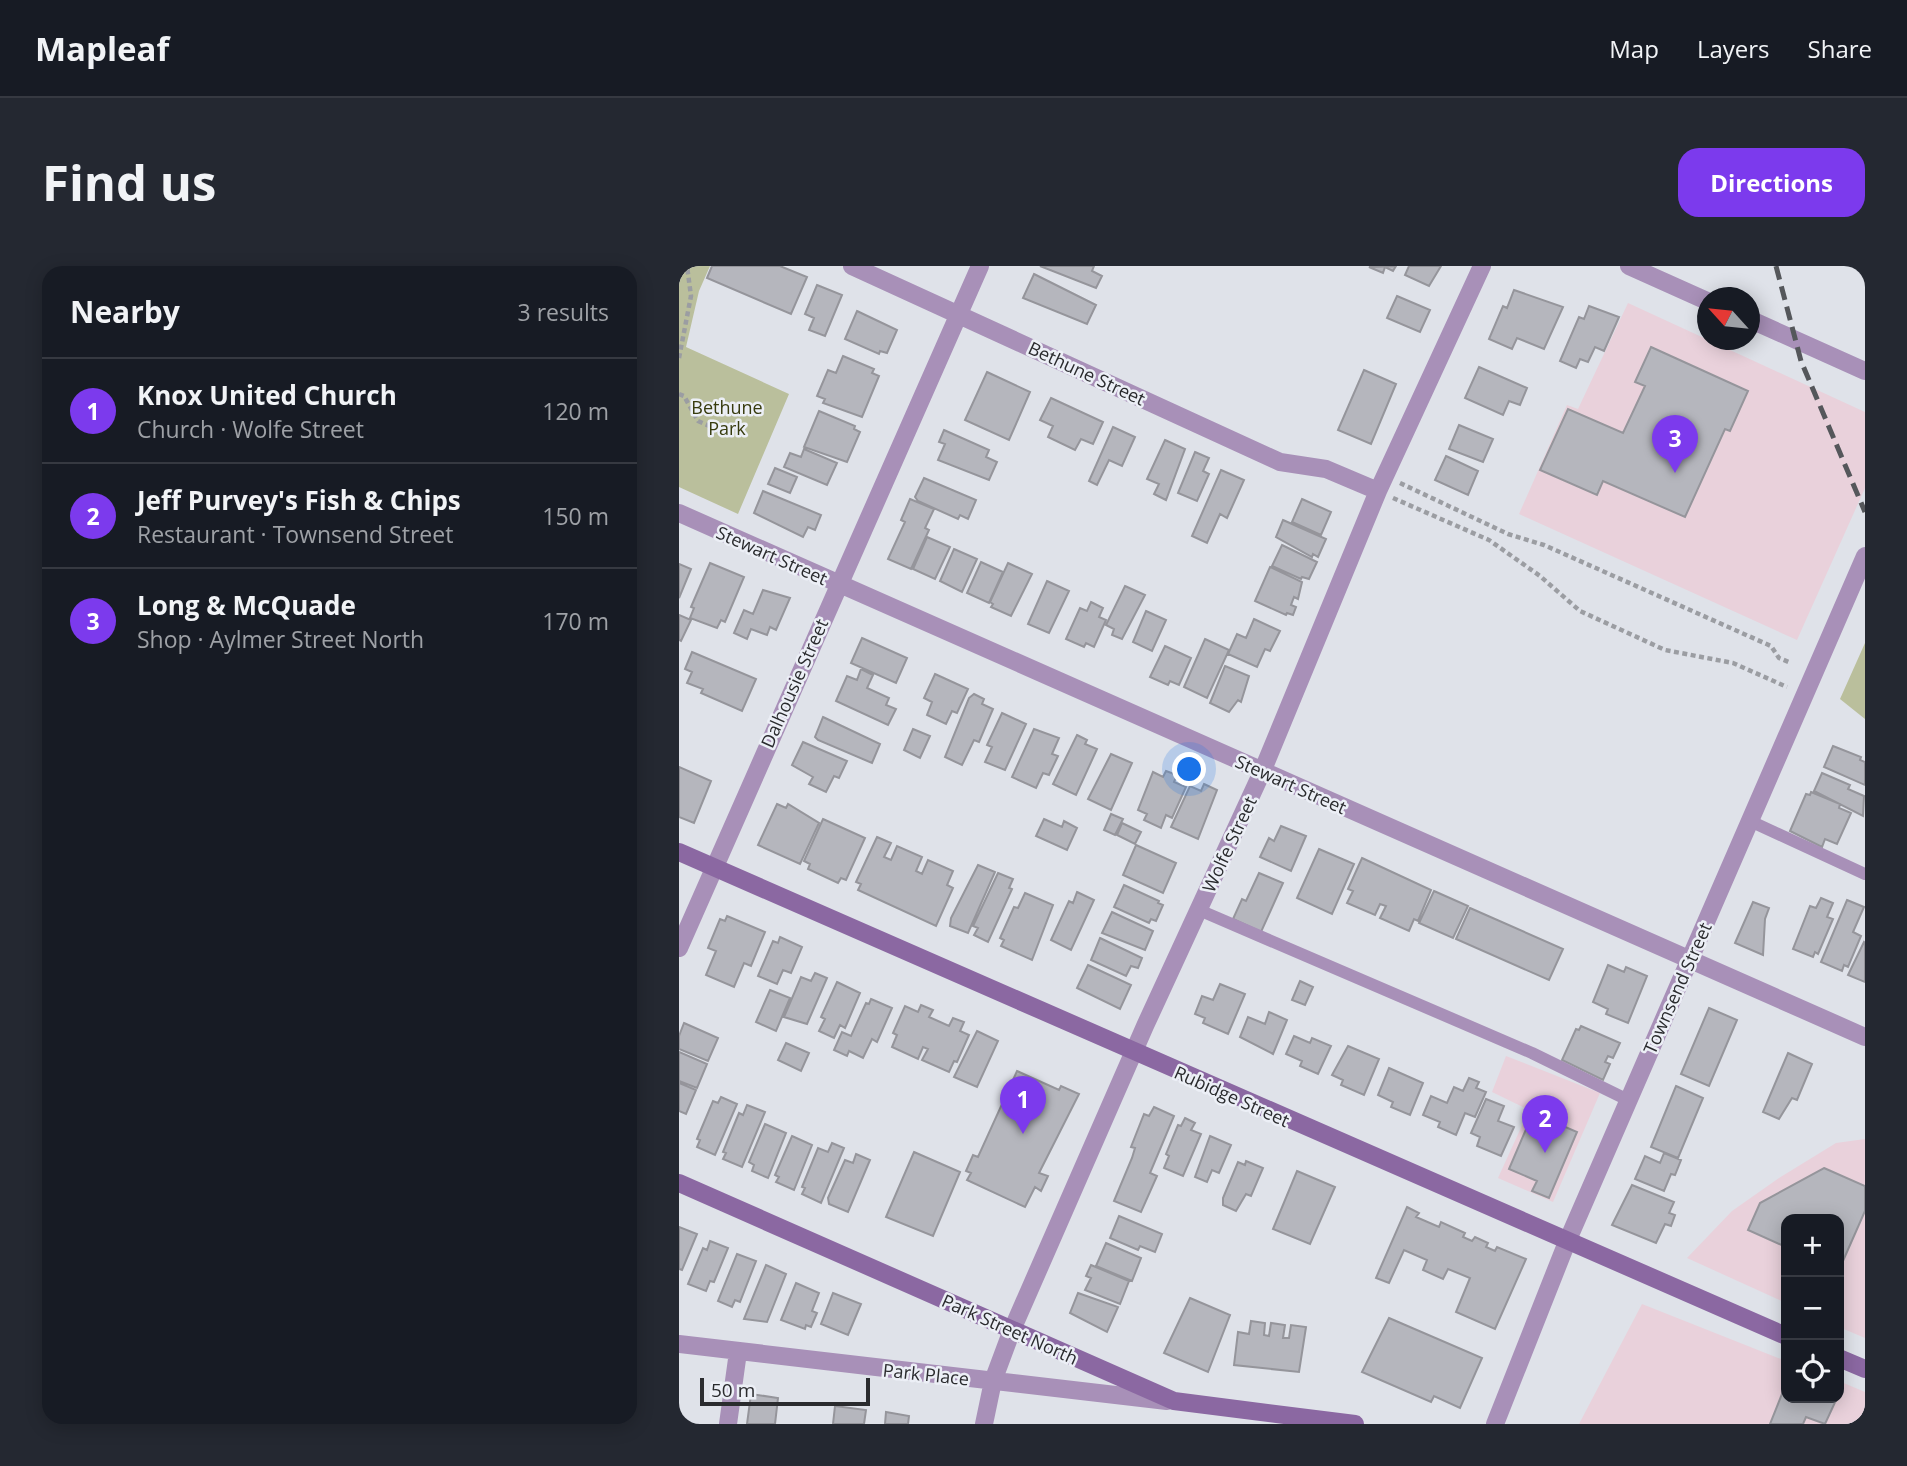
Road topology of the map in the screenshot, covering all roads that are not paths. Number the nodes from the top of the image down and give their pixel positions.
1 (852, 266) edge
2 (980, 266) edge
3 (1482, 266) edge
4 (1629, 266) edge
5 (1697, 297) edge
6 (959, 313) junction
7 (1760, 324) edge
8 (1865, 371) edge
9 (1382, 483) junction
10 (679, 513) edge
11 (1865, 556) edge
12 (838, 585) junction
13 (1262, 772) junction
14 (1750, 821) junction
15 (679, 852) edge
16 (713, 867) junction
17 (1865, 874) edge
18 (1199, 910) junction
19 (679, 948) edge
20 (1689, 961) junction
21 (1865, 1037) edge
22 (1134, 1053) junction
23 (1628, 1100) junction
24 (679, 1183) edge
25 (1567, 1242) junction
26 (1012, 1330) junction
27 (1781, 1334) edge
28 (679, 1344) edge
29 (739, 1352) junction
30 (1844, 1360) edge
31 (1865, 1369) edge
32 (993, 1381) junction
33 (1174, 1401) junction
34 (728, 1424) edge
35 (984, 1424) edge
36 (1355, 1424) edge
37 (1495, 1424) edge

1 - 6 street, Bethune Street
2 - 6 street, Dalhousie Street
3 - 9 street, Wolfe Street
4 - 5 street
6 - 9 street, Bethune Street
6 - 12 street, Dalhousie Street
7 - 8 street
9 - 13 street, Wolfe Street
10 - 12 street, Stewart Street
11 - 14 street, Townsend Street
12 - 13 street, Stewart Street
12 - 16 street, Dalhousie Street
13 - 18 street, Wolfe Street
13 - 20 street, Stewart Street
14 - 17 lane
14 - 20 street, Townsend Street
15 - 16 main road, Rubidge Street
16 - 19 street, Dalhousie Street
16 - 22 main road, Rubidge Street
18 - 22 street, Wolfe Street
18 - 23 lane
20 - 21 street, Stewart Street
20 - 23 street, Townsend Street
22 - 25 main road, Rubidge Street
22 - 26 street, Wolfe Street
23 - 25 street, Townsend Street
24 - 26 main road, Park Street North
25 - 27 main road, Rubidge Street
25 - 37 street, Townsend Street
26 - 32 street, Wolfe Street
26 - 33 main road, Park Street North
28 - 29 street, Park Place
29 - 32 street, Park Place
29 - 34 street
30 - 31 main road
32 - 33 street, Park Place
32 - 35 street, Wolfe Street
33 - 36 main road, Park Street North

